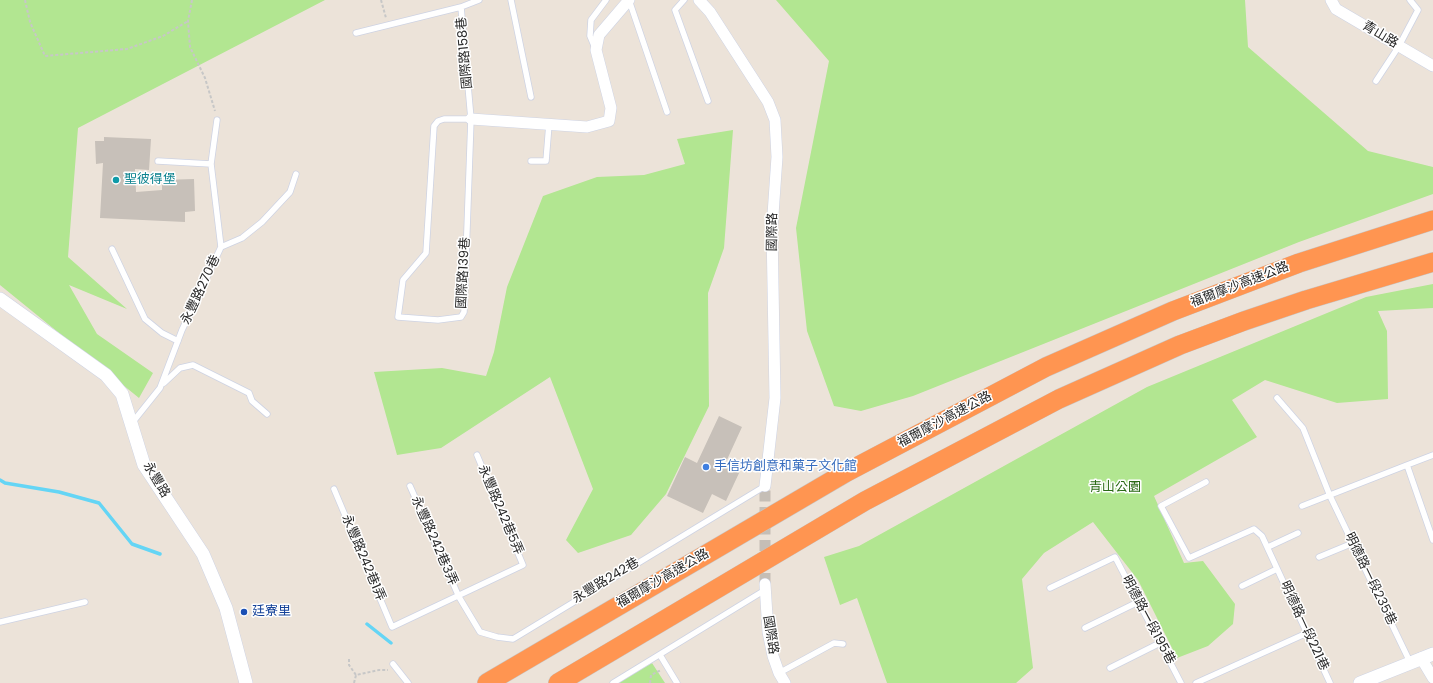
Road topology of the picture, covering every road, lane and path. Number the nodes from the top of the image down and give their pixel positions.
1 (25, 0) edge
2 (192, 0) edge
3 (381, 0) edge
4 (480, 0) edge
5 (511, 0) edge
6 (606, 0) edge
7 (629, 0) edge
8 (684, 0) edge
9 (699, 0) edge
10 (1331, 0) edge
11 (1410, 0) edge
12 (461, 7) junction
13 (188, 21) junction
14 (388, 24) junction
15 (356, 33) dead end
16 (1399, 46) junction
17 (596, 50) junction
18 (1433, 66) edge
19 (1376, 81) dead end
20 (531, 97) dead end
21 (708, 101) dead end
22 (667, 112) dead end
23 (471, 119) junction
24 (217, 120) joint
25 (549, 124) junction
26 (158, 161) dead end
27 (531, 161) dead end
28 (210, 164) junction
29 (296, 174) dead end
30 (1433, 220) edge
31 (221, 246) junction
32 (112, 249) dead end
33 (1433, 262) edge
34 (1, 300) edge
35 (178, 341) junction
36 (160, 388) junction
37 (1277, 398) dead end
38 (267, 414) dead end
39 (132, 423) junction
40 (477, 455) dead end
41 (1433, 455) edge
42 (1407, 465) junction
43 (1206, 482) dead end
44 (410, 486) dead end
45 (765, 486) joint
46 (334, 489) dead end
47 (1330, 496) junction
48 (1302, 506) dead end
49 (1298, 533) dead end
50 (1433, 540) edge
51 (1353, 543) junction
52 (1268, 547) junction
53 (1319, 558) dead end
54 (1278, 569) junction
55 (1242, 586) dead end
56 (765, 587) joint
57 (1050, 588) dead end
58 (458, 597) junction
59 (85, 602) dead end
60 (1138, 602) junction
61 (0, 622) edge
62 (1085, 628) dead end
63 (1307, 633) junction
64 (1160, 643) junction
65 (843, 644) dead end
66 (660, 655) junction
67 (1421, 658) edge
68 (349, 659) dead end
69 (393, 664) dead end
70 (667, 666) junction
71 (1110, 668) dead end
72 (398, 671) junction
73 (779, 672) junction
74 (356, 675) junction
75 (1433, 678) edge
76 (246, 683) edge
77 (354, 683) edge
78 (408, 683) edge
79 (487, 683) edge
80 (558, 683) edge
81 (613, 683) edge
82 (650, 683) edge
83 (677, 683) edge
84 (785, 683) edge
85 (1181, 683) edge
86 (1196, 683) edge
87 (1330, 683) edge
88 (1360, 683) edge

1 - 13 path
2 - 13 path
3 - 14 path
4 - 12 lane, 國際路158巷
5 - 20 lane
6 - 17 lane
7 - 17 street
7 - 22 lane
8 - 21 lane
9 - 45 street, 國際路
10 - 16 street, 青山路
11 - 16 lane
12 - 14 lane
12 - 23 lane, 國際路158巷
13 - 24 path
14 - 15 lane
16 - 18 street, 青山路
16 - 19 lane
17 - 25 street
23 - 23 lane, 國際路139巷
23 - 25 street
24 - 28 lane, 永豐路270巷
25 - 27 lane
26 - 28 lane
28 - 31 lane, 永豐路270巷
29 - 31 lane
30 - 79 highway, 福爾摩沙高速公路
31 - 35 lane, 永豐路270巷
32 - 35 lane
33 - 80 highway
34 - 39 street, 永豐路
35 - 36 lane, 永豐路270巷
36 - 38 lane
36 - 39 lane, 永豐路270巷
37 - 47 lane, 明德路一段235巷
39 - 76 street, 永豐路
40 - 58 lane, 永豐路242巷5弄
41 - 42 lane
42 - 47 lane
42 - 50 lane
43 - 52 lane, 明德路一段221巷
44 - 58 lane, 永豐路242巷3弄
45 - 58 lane, 永豐路242巷
46 - 58 lane, 永豐路242巷1弄
47 - 48 lane
47 - 51 lane, 明德路一段235巷
49 - 52 lane
51 - 53 lane
51 - 67 lane, 明德路一段235巷
52 - 54 lane, 明德路一段221巷
54 - 55 lane, 明德路一段221巷
54 - 63 lane, 明德路一段221巷
56 - 66 lane
56 - 73 street, 國際路
57 - 60 lane, 明德路一段195巷
59 - 61 lane
60 - 62 lane
60 - 64 lane, 明德路一段195巷
63 - 86 lane
63 - 87 lane, 明德路一段221巷
64 - 71 lane
64 - 85 lane, 明德路一段195巷
65 - 73 lane
66 - 70 lane
66 - 81 lane
67 - 75 street
67 - 88 street
68 - 74 path
69 - 72 lane
70 - 82 path
70 - 83 lane
72 - 74 path
72 - 78 lane
73 - 84 street, 國際路
74 - 77 path

